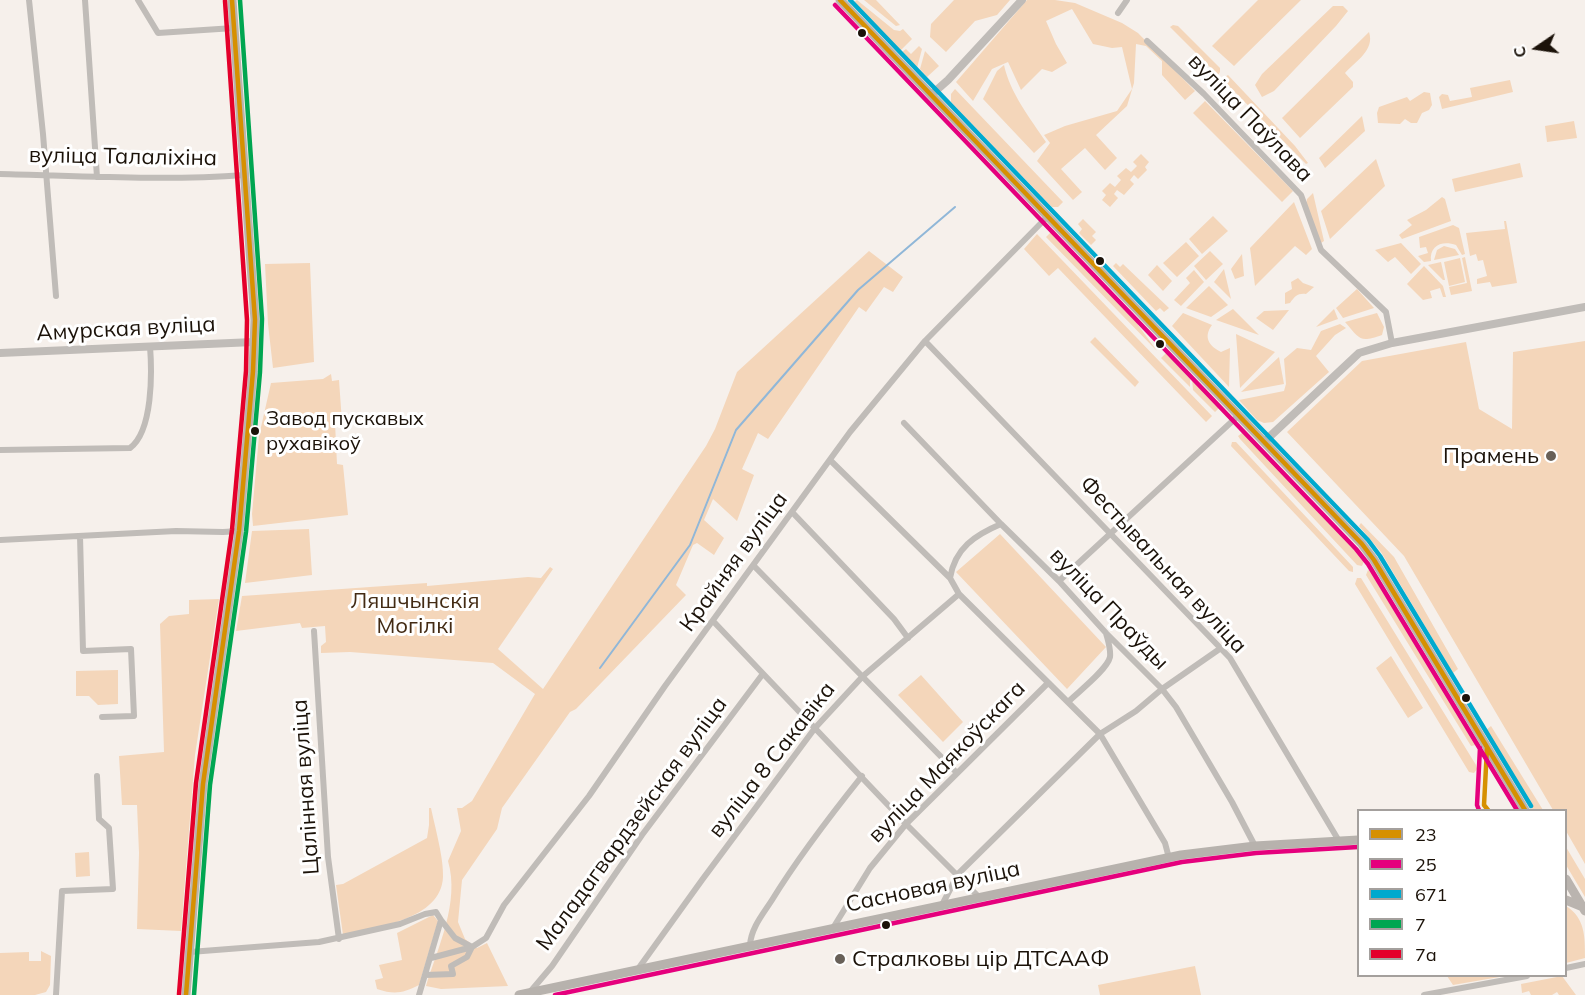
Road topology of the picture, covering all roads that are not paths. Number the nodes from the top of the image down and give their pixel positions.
1 (28, 0) edge
2 (85, 0) edge
3 (138, 0) edge
4 (232, 0) edge
5 (840, 0) edge
6 (1022, 0) edge
7 (1128, 0) edge
8 (1118, 13) dead end
9 (234, 28) junction
10 (1147, 41) dead end
11 (932, 95) junction
12 (0, 174) edge
13 (45, 175) junction
14 (245, 175) junction
15 (97, 177) junction
16 (1048, 216) junction
17 (56, 296) dead end
18 (1585, 307) edge
19 (254, 342) junction
20 (925, 342) junction
21 (1392, 343) junction
22 (150, 346) junction
23 (0, 353) edge
24 (1239, 415) junction
25 (904, 423) dead end
26 (1265, 441) junction
27 (0, 450) edge
28 (830, 460) junction
29 (792, 512) junction
30 (1001, 524) junction
31 (239, 531) junction
32 (1110, 534) junction
33 (80, 536) junction
34 (0, 540) edge
35 (754, 566) junction
36 (950, 578) junction
37 (1059, 581) junction
38 (959, 594) junction
39 (713, 621) junction
40 (314, 631) dead end
41 (1106, 633) junction
42 (908, 638) junction
43 (1221, 648) junction
44 (762, 675) junction
45 (863, 676) junction
46 (1048, 683) junction
47 (1162, 689) junction
48 (1068, 702) junction
49 (102, 717) dead end
50 (815, 728) junction
51 (1100, 734) junction
52 (957, 773) junction
53 (97, 776) dead end
54 (862, 776) junction
55 (1524, 809) edge
56 (906, 824) junction
57 (1357, 840) edge
58 (1339, 841) junction
59 (1255, 846) junction
60 (1169, 858) junction
61 (958, 874) junction
62 (1567, 881) edge
63 (979, 897) junction
64 (1567, 900) edge
65 (942, 905) junction
66 (1584, 909) edge
67 (441, 920) junction
68 (833, 928) junction
69 (339, 939) junction
70 (750, 945) junction
71 (472, 947) junction
72 (190, 952) junction
73 (431, 958) junction
74 (1585, 964) edge
75 (1567, 968) edge
76 (638, 970) junction
77 (425, 975) junction
78 (1517, 977) edge
79 (530, 993) junction
80 (56, 995) edge
81 (186, 995) edge
82 (419, 995) edge
83 (519, 995) edge
84 (1424, 995) edge

1 - 13 street
2 - 15 street
3 - 9 street
4 - 9 main road
5 - 11 main road
6 - 11 street
7 - 8 street
9 - 14 main road
10 - 21 street, вуліца Паўлава
11 - 16 main road
12 - 13 street, вуліца Талаліхіна
13 - 15 street, вуліца Талаліхіна
13 - 17 street
14 - 15 street, вуліца Талаліхіна
14 - 19 main road
16 - 20 street, Крайняя вуліца
16 - 24 main road
18 - 21 street
19 - 22 street, Амурская вуліца
19 - 31 main road
20 - 28 street, Крайняя вуліца
20 - 32 street, Фестывальная вуліца
21 - 26 street
22 - 23 street, Амурская вуліца
22 - 27 street
24 - 26 main road
24 - 32 street
25 - 30 street, вуліца Праўды
26 - 55 main road
28 - 29 street, Крайняя вуліца
28 - 36 street
29 - 35 street, Крайняя вуліца
29 - 42 street
30 - 36 street
30 - 37 street, вуліца Праўды
31 - 33 street
31 - 72 main road
32 - 37 street
32 - 43 street, Фестывальная вуліца
33 - 34 street
33 - 49 street
35 - 39 street, Крайняя вуліца
35 - 45 street
36 - 38 street
37 - 41 street, вуліца Праўды
38 - 42 street, вуліца 8 Сакавіка
38 - 46 street
39 - 44 street
39 - 71 street, Крайняя вуліца
40 - 69 street, Цалінная вуліца
41 - 47 street, вуліца Праўды
41 - 48 street
42 - 45 street, вуліца 8 Сакавіка
43 - 47 street
43 - 58 street, Фестывальная вуліца
44 - 50 street
44 - 79 street, Маладагвардзейская вуліца
45 - 50 street, вуліца 8 Сакавіка
45 - 52 street
46 - 48 street
46 - 52 street, вуліца Маякоўскага
47 - 51 street
47 - 59 street, вуліца Праўды
48 - 51 street
50 - 54 street
50 - 76 street, вуліца 8 Сакавіка
51 - 60 street
51 - 61 street
52 - 56 street, вуліца Маякоўскага
53 - 80 street
54 - 56 street
54 - 70 street
56 - 61 street
56 - 68 street, вуліца Маякоўскага
57 - 58 main road, Сасновая вуліца
58 - 59 main road, Сасновая вуліца
59 - 60 main road, Сасновая вуліца
60 - 63 main road, Сасновая вуліца
61 - 63 street
61 - 65 street
62 - 66 main road
63 - 65 main road, Сасновая вуліца
64 - 66 main road
65 - 68 main road, Сасновая вуліца
67 - 69 street
67 - 71 street
67 - 73 street
68 - 70 main road, Сасновая вуліца
69 - 72 street
70 - 76 main road, Сасновая вуліца
71 - 73 street
71 - 77 street, Крайняя вуліца
72 - 81 main road
73 - 77 street
74 - 75 street
76 - 79 main road, Сасновая вуліца
77 - 82 street
78 - 84 street
79 - 83 main road, Сасновая вуліца

